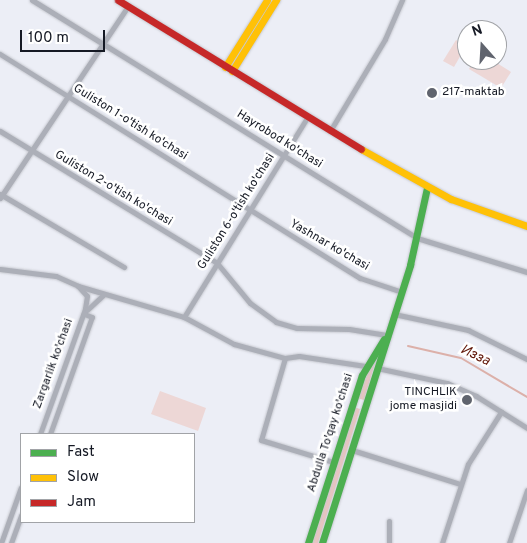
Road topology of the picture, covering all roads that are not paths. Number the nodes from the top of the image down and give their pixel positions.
1 (32, 0) edge
2 (118, 0) edge
3 (267, 0) edge
4 (276, 0) edge
5 (402, 0) edge
6 (128, 6) junction
7 (104, 43) junction
8 (0, 54) edge
9 (228, 69) junction
10 (70, 97) junction
11 (307, 118) junction
12 (0, 131) edge
13 (330, 132) junction
14 (33, 152) junction
15 (285, 155) junction
16 (427, 188) junction
17 (1, 196) edge
18 (249, 210) junction
19 (527, 226) edge
20 (417, 238) junction
21 (217, 263) junction
22 (124, 267) dead end
23 (0, 269) edge
24 (527, 272) edge
25 (78, 286) junction
26 (402, 292) junction
27 (111, 294) junction
28 (84, 314) junction
29 (394, 314) junction
30 (184, 317) junction
31 (387, 335) junction
32 (285, 358) junction
33 (527, 359) edge
34 (365, 366) junction
35 (377, 368) junction
36 (353, 402) junction
37 (366, 406) junction
38 (501, 412) junction
39 (527, 428) edge
40 (40, 433) edge
41 (50, 433) edge
42 (352, 450) junction
43 (333, 462) junction
44 (460, 484) junction
45 (20, 489) edge
46 (526, 493) edge
47 (20, 518) edge
48 (389, 521) dead end
49 (2, 534) edge
50 (12, 540) edge
51 (1, 543) edge
52 (308, 543) edge
53 (322, 543) edge
54 (389, 543) edge
55 (442, 543) edge
56 (509, 543) edge

1 - 7 street, Hayrobod ko'chasi
2 - 6 main road
3 - 9 main road
4 - 9 main road
5 - 13 street
6 - 7 street
6 - 9 main road
7 - 10 street
7 - 15 street, Hayrobod ko'chasi
8 - 10 street, Guliston 1-o'tish ko'chasi
9 - 11 main road
10 - 14 street
10 - 18 street, Guliston 1-o'tish ko'chasi
11 - 13 main road
11 - 15 street, Guliston 6-o'tish ko'chasi
12 - 14 street, Guliston 2-o'tish ko'chasi
13 - 16 main road
14 - 17 street
14 - 21 street, Guliston 2-o'tish ko'chasi
15 - 18 street, Guliston 6-o'tish ko'chasi
15 - 20 street, Hayrobod ko'chasi
16 - 19 main road
16 - 20 main road, Abdulla To'qay ko'chasi
17 - 22 street
18 - 21 street, Guliston 6-o'tish ko'chasi
18 - 26 street, Yashnar ko'chasi
20 - 24 street, Hayrobod ko'chasi
20 - 26 main road, Abdulla To'qay ko'chasi
21 - 30 street, Guliston 6-o'tish ko'chasi
21 - 31 street, Guliston 2-o'tish ko'chasi
23 - 25 street
25 - 27 street
25 - 28 street
26 - 29 main road, Abdulla To'qay ko'chasi
27 - 28 street
27 - 30 street
28 - 40 street, Zargarlik ko'chasi
28 - 41 street, Zargarlik ko'chasi
29 - 31 main road, Abdulla To'qay ko'chasi
29 - 33 street
30 - 32 street
31 - 34 main road, Abdulla To'qay ko'chasi
31 - 35 main road, Abdulla To'qay ko'chasi
32 - 34 street
32 - 43 street
34 - 36 main road, Abdulla To'qay ko'chasi
35 - 37 main road, Abdulla To'qay ko'chasi
35 - 38 street
36 - 37 main road
36 - 43 main road, Abdulla To'qay ko'chasi
37 - 42 main road, Abdulla To'qay ko'chasi
38 - 39 street
38 - 44 street
42 - 44 street
42 - 53 main road, Abdulla To'qay ko'chasi
43 - 52 main road, Abdulla To'qay ko'chasi
44 - 55 street
45 - 49 street
46 - 56 street
47 - 50 street
48 - 54 street
49 - 50 street
49 - 51 street

